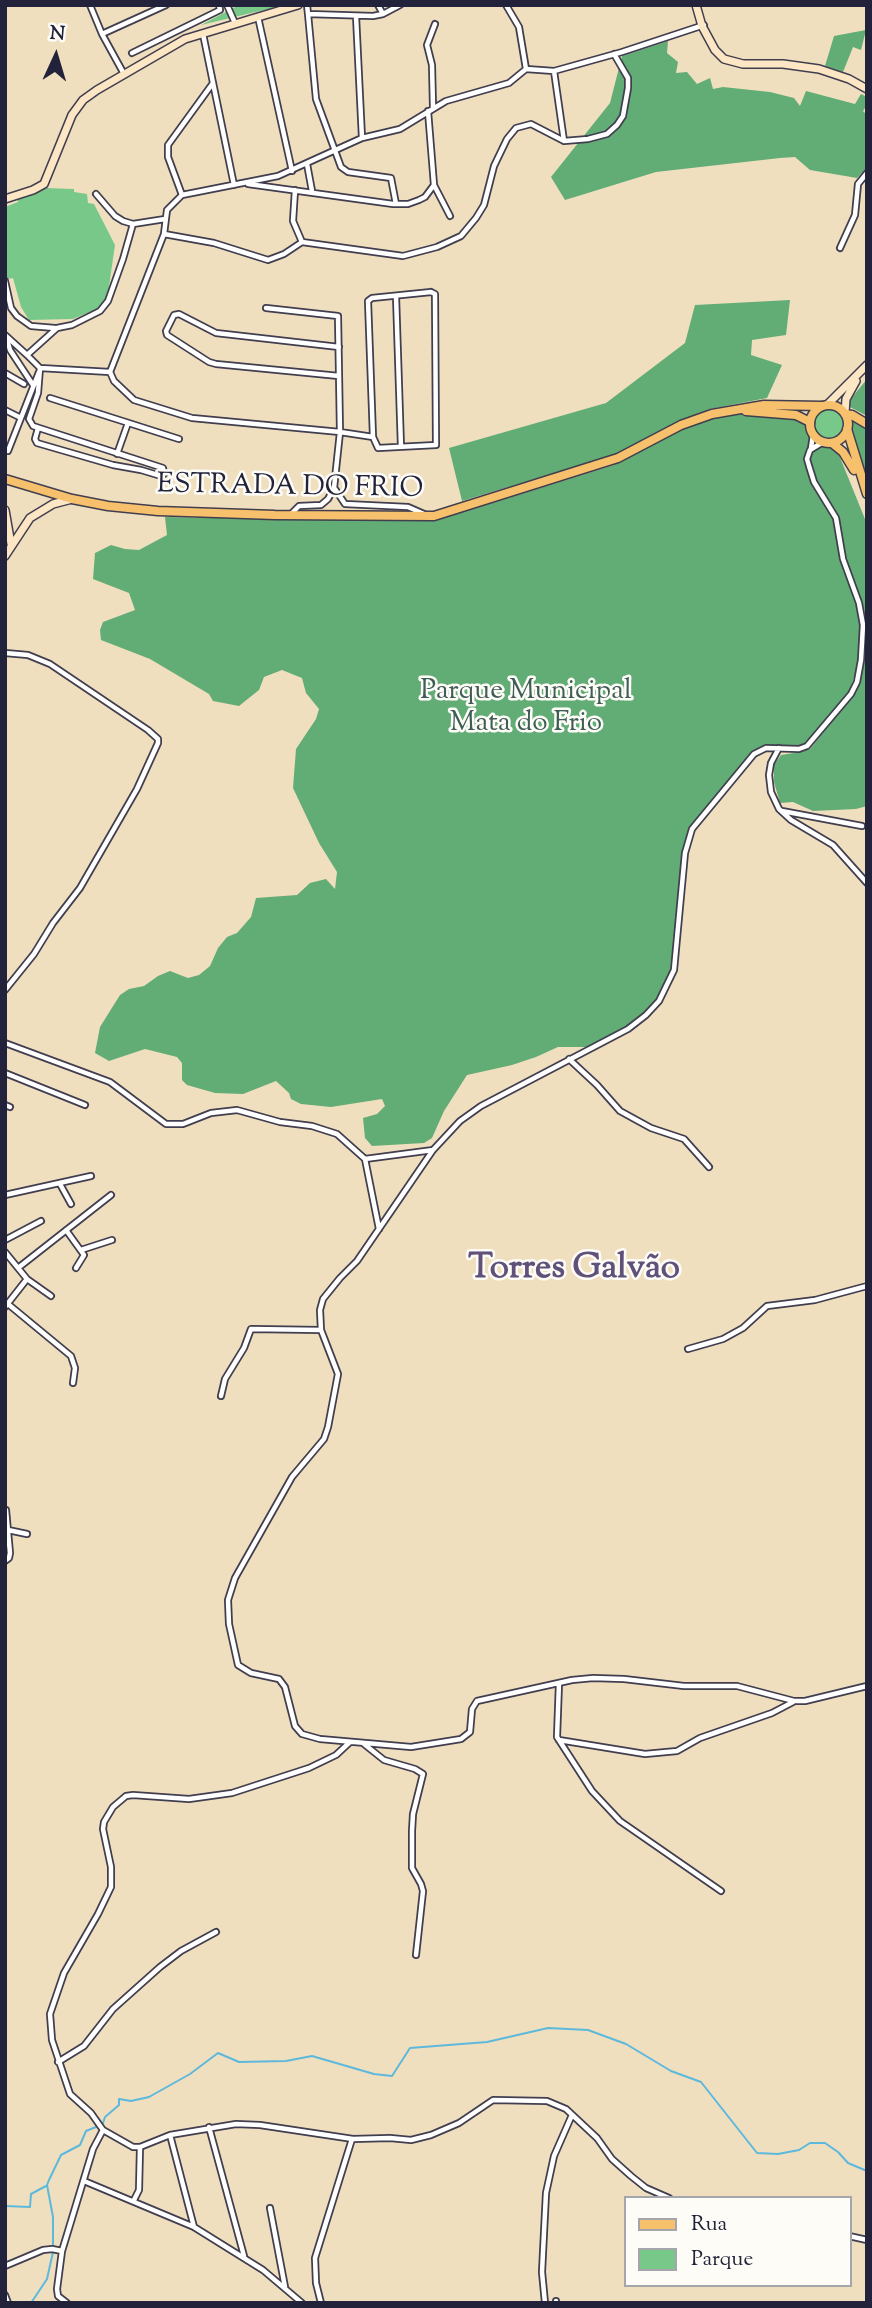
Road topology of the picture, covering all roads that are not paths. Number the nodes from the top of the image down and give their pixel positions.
1 (166, 5) edge
2 (219, 5) edge
3 (226, 5) edge
4 (298, 5) edge
5 (307, 5) edge
6 (378, 5) edge
7 (400, 5) edge
8 (506, 5) edge
9 (696, 5) edge
10 (91, 6) edge
11 (308, 13) junction
12 (383, 14) junction
13 (356, 16) junction
14 (258, 17) junction
15 (235, 23) junction
16 (435, 24) dead end
17 (703, 25) junction
18 (203, 33) junction
19 (102, 34) junction
20 (132, 53) dead end
21 (614, 54) junction
22 (526, 69) junction
23 (554, 71) junction
24 (124, 74) junction
25 (214, 83) junction
26 (867, 89) edge
27 (431, 109) junction
28 (362, 138) junction
29 (564, 141) junction
30 (334, 151) junction
31 (307, 164) junction
32 (292, 171) junction
33 (867, 173) edge
34 (244, 183) junction
35 (234, 185) junction
36 (434, 185) junction
37 (295, 190) junction
38 (312, 191) junction
39 (96, 194) dead end
40 (181, 195) junction
41 (5, 199) edge
42 (396, 204) junction
43 (450, 216) dead end
44 (165, 219) junction
45 (132, 224) junction
46 (164, 234) junction
47 (302, 242) junction
48 (841, 248) dead end
49 (5, 281) edge
50 (396, 296) junction
51 (266, 308) dead end
52 (57, 328) junction
53 (6, 335) edge
54 (339, 347) junction
55 (27, 355) junction
56 (865, 367) edge
57 (40, 368) junction
58 (110, 372) junction
59 (5, 373) edge
60 (339, 376) junction
61 (24, 384) dead end
62 (33, 385) junction
63 (50, 398) dead end
64 (825, 406) junction
65 (5, 410) edge
66 (726, 410) junction
67 (845, 413) junction
68 (21, 418) junction
69 (128, 422) junction
70 (810, 422) junction
71 (867, 424) edge
72 (38, 428) junction
73 (848, 429) junction
74 (340, 432) junction
75 (813, 435) junction
76 (373, 436) junction
77 (179, 439) dead end
78 (827, 443) junction
79 (401, 447) junction
80 (5, 450) edge
81 (810, 450) junction
82 (117, 454) junction
83 (5, 479) edge
84 (861, 480) junction
85 (334, 488) junction
86 (867, 494) edge
87 (72, 499) junction
88 (5, 510) edge
89 (291, 514) junction
90 (429, 515) junction
91 (11, 544) junction
92 (5, 556) edge
93 (5, 653) edge
94 (779, 748) junction
95 (781, 811) junction
96 (862, 826) dead end
97 (867, 883) edge
98 (5, 990) edge
99 (5, 1043) edge
100 (569, 1059) junction
101 (5, 1073) edge
102 (85, 1105) dead end
103 (433, 1150) junction
104 (365, 1159) junction
105 (709, 1167) dead end
106 (91, 1176) dead end
107 (60, 1184) junction
108 (5, 1195) edge
109 (111, 1195) dead end
110 (71, 1204) dead end
111 (41, 1221) dead end
112 (66, 1230) junction
113 (379, 1230) junction
114 (5, 1240) edge
115 (112, 1240) dead end
116 (81, 1250) junction
117 (5, 1252) edge
118 (18, 1268) junction
119 (76, 1268) dead end
120 (27, 1279) junction
121 (867, 1286) edge
122 (51, 1296) dead end
123 (7, 1305) edge
124 (321, 1330) junction
125 (688, 1349) dead end
126 (73, 1383) dead end
127 (221, 1395) dead end
128 (5, 1504) edge
129 (6, 1510) edge
130 (8, 1530) junction
131 (27, 1534) dead end
132 (5, 1561) edge
133 (559, 1683) junction
134 (867, 1686) edge
135 (794, 1701) junction
136 (558, 1740) junction
137 (351, 1741) junction
138 (364, 1743) junction
139 (720, 1891) dead end
140 (216, 1932) dead end
141 (416, 1955) dead end
142 (58, 2062) junction
143 (572, 2115) junction
144 (209, 2127) junction
145 (103, 2130) junction
146 (170, 2135) junction
147 (353, 2139) junction
148 (140, 2147) junction
149 (84, 2181) junction
150 (664, 2196) edge
151 (134, 2200) junction
152 (270, 2208) dead end
153 (194, 2227) junction
154 (62, 2251) junction
155 (244, 2257) junction
156 (5, 2266) edge
157 (285, 2288) junction
158 (5, 2295) edge
159 (8, 2303) edge
160 (67, 2303) edge
161 (302, 2303) edge
162 (321, 2303) edge
163 (545, 2303) edge

1 - 19 street
2 - 20 street
3 - 15 street
4 - 14 main road
5 - 11 street
6 - 12 street
7 - 12 street
8 - 22 street
9 - 17 main road
10 - 19 street
11 - 13 street
11 - 30 street
12 - 13 street
13 - 28 street
14 - 15 main road
14 - 32 street
15 - 18 main road
16 - 27 street
17 - 21 street
17 - 26 main road
18 - 24 main road
18 - 25 street
19 - 24 street
21 - 23 street
21 - 29 street
22 - 23 street
22 - 27 street
23 - 29 street
24 - 41 main road
25 - 35 street
25 - 40 street
27 - 28 street
27 - 36 street
28 - 30 street
29 - 47 street
30 - 31 street
30 - 42 street
31 - 32 street
31 - 38 street
32 - 34 street
33 - 48 street
34 - 35 street
34 - 37 street
35 - 40 street
36 - 42 street
36 - 43 street
37 - 38 street
37 - 47 street
38 - 42 street
39 - 45 street
40 - 44 street
44 - 45 street
44 - 46 street
45 - 52 street
46 - 47 street
46 - 58 street
49 - 52 street
50 - 76 street
50 - 79 street
50 - 79 street
51 - 54 street
52 - 55 street
53 - 55 street
53 - 62 street
54 - 60 street
54 - 60 street
55 - 57 street
56 - 64 main road
56 - 67 main road
57 - 58 street
57 - 62 street
57 - 72 street
58 - 74 street
59 - 61 street
60 - 74 street
62 - 68 street
63 - 69 street
64 - 66 main road, ESTRADA DO FRIO
64 - 67 main road
64 - 70 main road
65 - 68 street
66 - 70 main road, ESTRADA DO FRIO
66 - 90 main road, ESTRADA DO FRIO
67 - 71 main road
67 - 73 main road
68 - 80 street
69 - 77 street
69 - 82 street
70 - 75 main road
72 - 82 street
72 - 82 street
73 - 78 main road
73 - 84 main road
74 - 76 street
74 - 85 street
75 - 78 main road
75 - 81 street
76 - 79 street
78 - 81 street
78 - 84 main road
81 - 94 street
83 - 87 main road, ESTRADA DO FRIO
84 - 86 main road
85 - 89 street
85 - 90 street
87 - 89 main road, ESTRADA DO FRIO
87 - 91 main road
88 - 91 main road
89 - 90 main road, ESTRADA DO FRIO
91 - 92 main road
93 - 98 street
94 - 95 street
94 - 100 street
95 - 96 street
95 - 97 street
99 - 104 street
100 - 103 street
100 - 105 street
101 - 102 street
103 - 104 street
103 - 113 street
104 - 113 street
106 - 107 street
107 - 108 street
107 - 110 street
109 - 112 street
111 - 114 street
112 - 116 street
112 - 118 street
113 - 124 street
115 - 116 street
116 - 119 street
117 - 118 street
118 - 120 street
120 - 122 street
120 - 123 street
121 - 125 street
123 - 126 street
124 - 127 street
124 - 137 street
128 - 129 street
129 - 130 street
130 - 131 street
130 - 132 street
133 - 135 street
133 - 136 street
133 - 138 street
134 - 135 street
135 - 136 street
136 - 139 street
137 - 138 street
137 - 142 street
138 - 141 street
140 - 142 street
142 - 145 street
143 - 147 street
143 - 150 street
143 - 163 street
144 - 146 street
144 - 147 street
144 - 155 street
145 - 148 street
145 - 149 street
146 - 148 street
146 - 153 street
147 - 162 street
148 - 151 street
149 - 151 street
149 - 154 street
151 - 153 street
152 - 157 street
153 - 155 street
154 - 156 street
154 - 160 street
155 - 157 street
157 - 161 street
158 - 159 street

